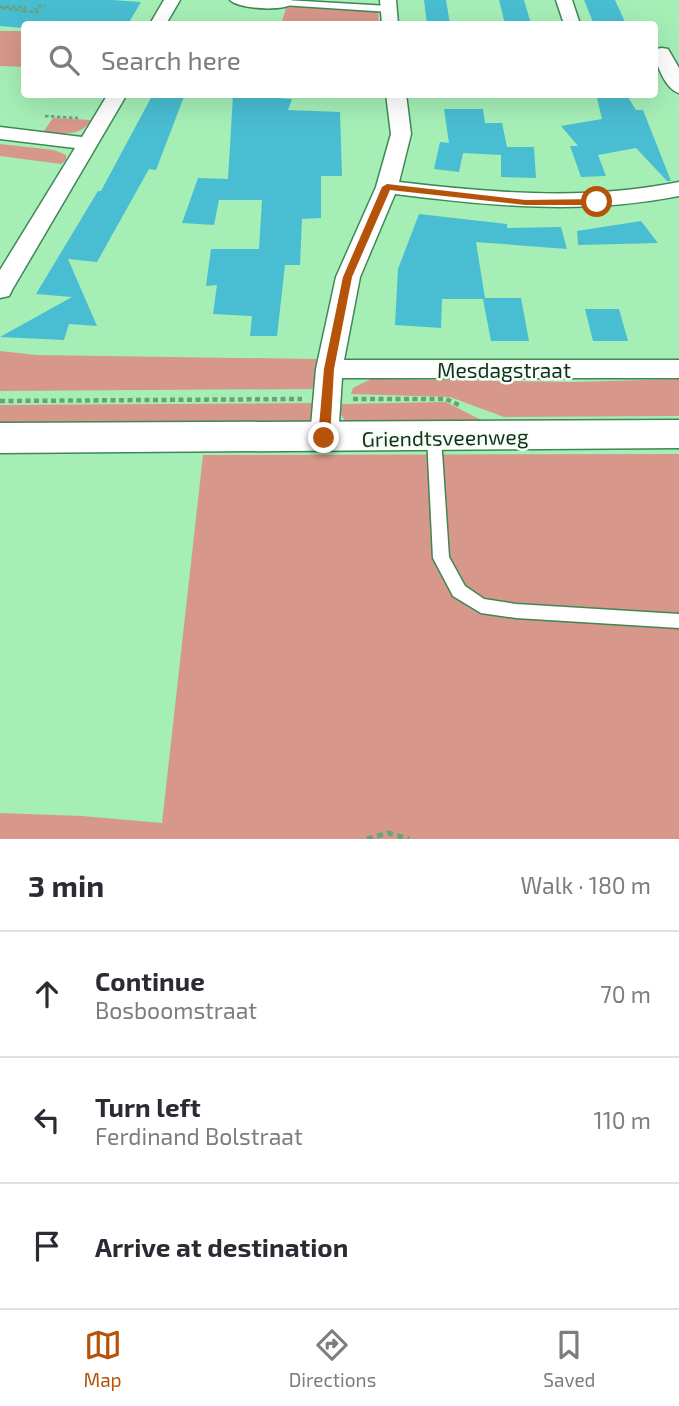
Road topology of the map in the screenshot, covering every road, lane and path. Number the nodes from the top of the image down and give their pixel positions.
1 (172, 0) edge
2 (238, 0) edge
3 (564, 0) edge
4 (285, 3) joint
5 (45, 6) dead end
6 (2, 8) edge
7 (34, 11) junction
8 (389, 11) edge
9 (40, 12) dead end
10 (160, 21) edge
11 (571, 21) edge
12 (665, 53) edge
13 (679, 87) edge
14 (116, 98) edge
15 (397, 98) edge
16 (38, 116) dead end
17 (103, 120) junction
18 (2, 135) edge
19 (89, 144) junction
20 (387, 187) junction
21 (679, 189) edge
22 (0, 290) edge
23 (329, 369) junction
24 (679, 369) edge
25 (679, 434) edge
26 (434, 437) junction
27 (0, 438) edge
28 (324, 438) junction
29 (679, 621) edge
30 (368, 839) edge
31 (409, 839) edge

1 - 10 street
2 - 4 street
3 - 11 street
4 - 8 lane
5 - 7 path
6 - 7 path
7 - 9 path
12 - 13 street
14 - 17 street
15 - 20 street
16 - 17 path
17 - 19 street
18 - 19 street
19 - 22 street
20 - 21 street
20 - 23 street
23 - 24 street, Mesdagstraat
23 - 28 street
25 - 26 street, Griendtsveenweg
26 - 28 street, Griendtsveenweg
26 - 29 lane
27 - 28 street, Griendtsveenweg
30 - 31 path

